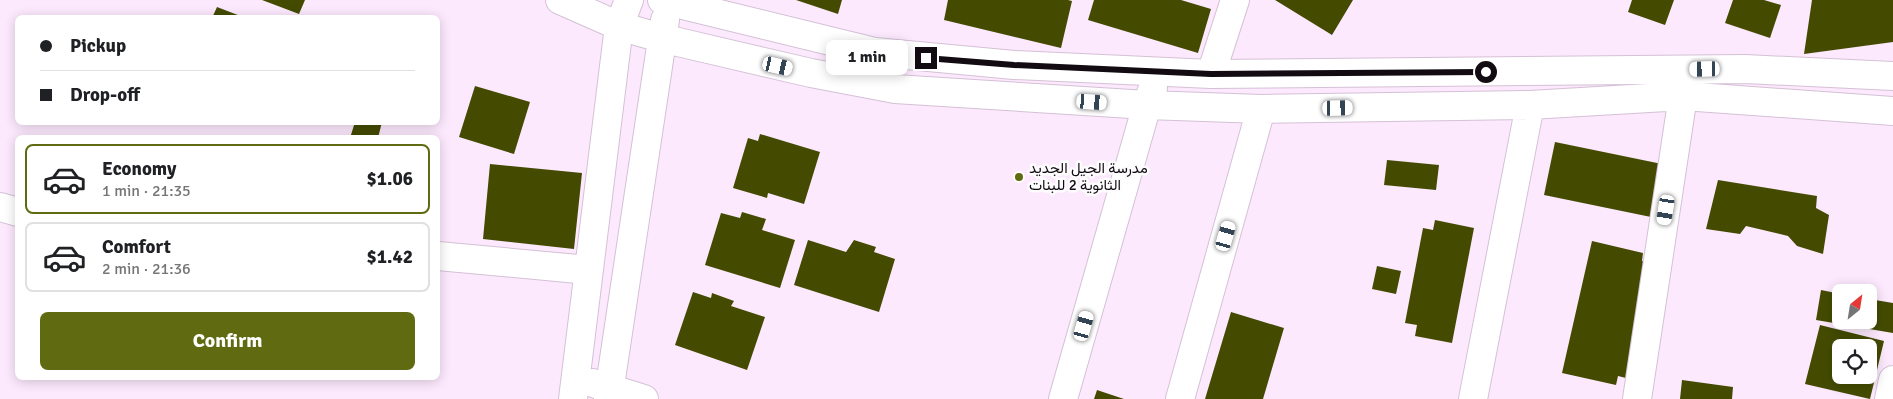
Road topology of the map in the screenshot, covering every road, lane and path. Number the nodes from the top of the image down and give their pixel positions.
1 (560, 0) edge
2 (629, 0) edge
3 (1235, 0) edge
4 (667, 1) edge
5 (619, 26) junction
6 (662, 38) junction
7 (1159, 72) junction
8 (1211, 74) junction
9 (1893, 76) edge
10 (1683, 96) junction
11 (1146, 105) junction
12 (1530, 105) junction
13 (1261, 109) junction
14 (1893, 111) edge
15 (0, 206) edge
16 (15, 211) edge
17 (440, 256) edge
18 (589, 270) junction
19 (1893, 380) edge
20 (574, 388) edge
21 (609, 393) edge
22 (644, 399) edge
23 (1063, 399) edge
24 (1180, 399) edge
25 (1473, 399) edge
26 (1637, 399) edge
27 (1889, 399) edge

1 - 5 street
2 - 5 street
3 - 8 street
4 - 6 street
4 - 7 street
5 - 6 street
5 - 18 street
6 - 11 street
6 - 21 street
7 - 8 street
7 - 11 street
8 - 9 street
10 - 12 street
10 - 14 street
10 - 26 street
11 - 13 street
11 - 23 street
12 - 13 street
12 - 25 street
13 - 24 street
15 - 16 street
17 - 18 street
18 - 20 street
19 - 27 street
20 - 21 street
21 - 22 street

